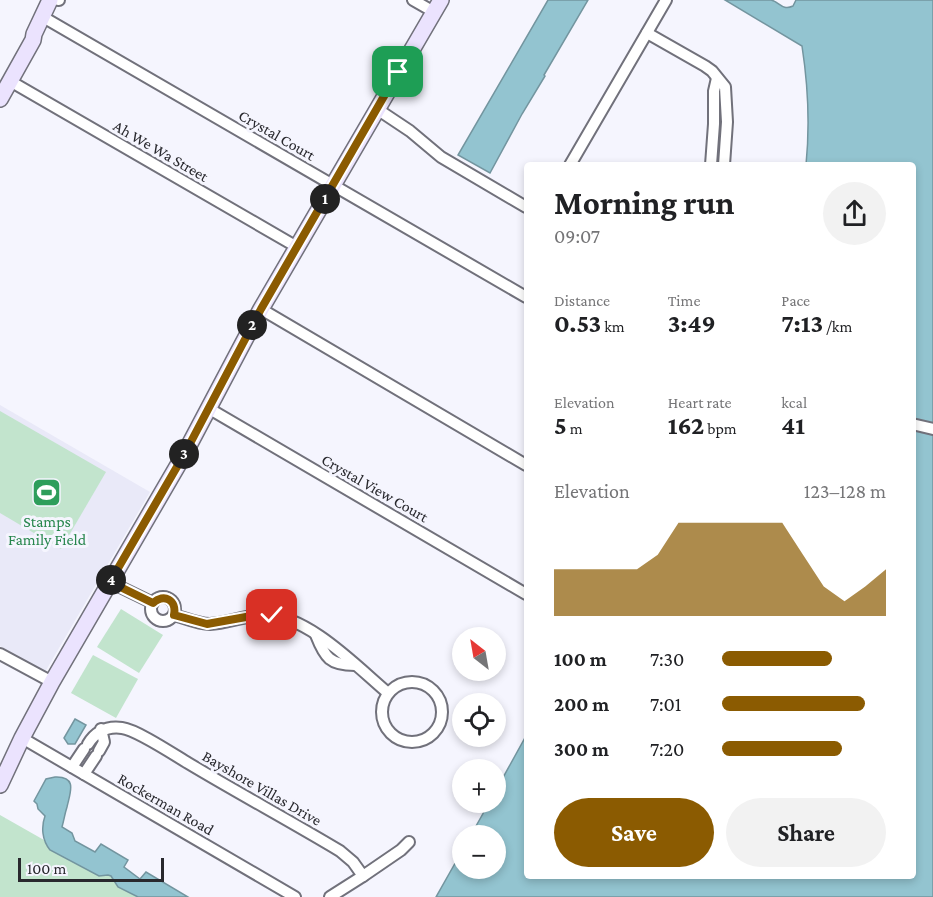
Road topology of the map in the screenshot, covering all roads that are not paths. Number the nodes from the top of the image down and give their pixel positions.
1 (50, 0) edge
2 (59, 0) edge
3 (413, 0) edge
4 (666, 0) edge
5 (437, 6) edge
6 (46, 19) junction
7 (647, 33) junction
8 (717, 78) junction
9 (10, 81) junction
10 (0, 99) edge
11 (377, 109) junction
12 (572, 162) edge
13 (711, 162) edge
14 (724, 162) edge
15 (333, 185) junction
16 (524, 206) edge
17 (297, 247) junction
18 (524, 296) edge
19 (261, 309) junction
20 (208, 408) junction
21 (916, 425) edge
22 (933, 429) edge
23 (524, 464) edge
24 (110, 582) junction
25 (524, 593) edge
26 (153, 603) junction
27 (174, 615) junction
28 (0, 654) edge
29 (52, 682) junction
30 (388, 693) junction
31 (101, 729) junction
32 (22, 738) junction
33 (72, 767) junction
34 (84, 774) junction
35 (0, 785) edge
36 (409, 842) dead end
37 (363, 876) junction
38 (295, 897) edge
39 (330, 897) edge

1 - 6 main road
2 - 6 main road
3 - 5 street
4 - 7 street
5 - 11 main road
6 - 9 main road
6 - 15 street, Crystal Court
7 - 8 street
7 - 12 street
8 - 13 street
8 - 14 street
9 - 10 main road
9 - 17 street, Ah We Wa Street
11 - 15 main road
11 - 16 street
15 - 17 main road
15 - 18 street, Crystal Court
17 - 19 main road
19 - 20 main road
19 - 23 street
20 - 24 main road
20 - 25 street, Crystal View Court
21 - 22 street
24 - 26 street
24 - 29 main road
26 - 27 street
26 - 27 street
27 - 30 street
28 - 29 street
29 - 32 main road
30 - 30 street
31 - 33 street
31 - 34 street
31 - 37 street, Bayshore Villas Drive
32 - 33 street, Rockerman Road
32 - 35 main road
33 - 34 street, Rockerman Road
34 - 38 street, Rockerman Road
36 - 37 street
37 - 39 street

